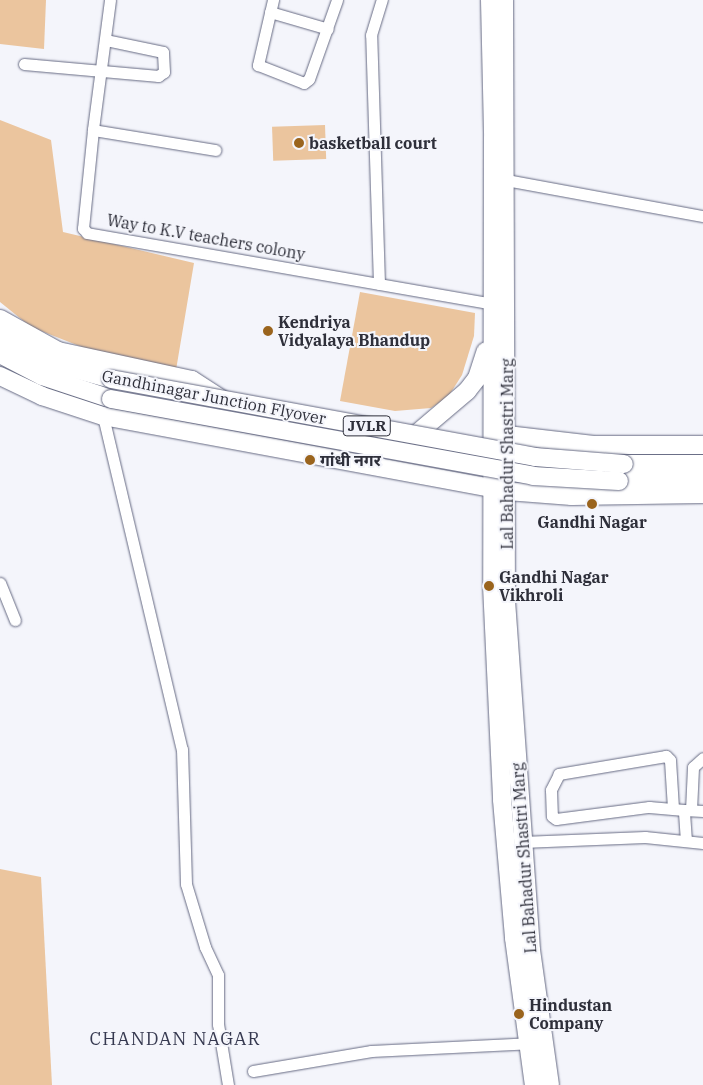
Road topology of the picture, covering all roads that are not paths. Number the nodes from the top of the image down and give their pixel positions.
1 (110, 0) edge
2 (337, 0) edge
3 (382, 0) edge
4 (490, 0) edge
5 (504, 0) edge
6 (271, 6) edge
7 (328, 29) junction
8 (106, 40) junction
9 (24, 64) dead end
10 (102, 69) junction
11 (93, 130) junction
12 (215, 150) dead end
13 (506, 180) junction
14 (703, 216) edge
15 (379, 284) junction
16 (492, 304) junction
17 (0, 319) edge
18 (0, 336) edge
19 (491, 336) junction
20 (0, 354) edge
21 (0, 376) edge
22 (103, 416) junction
23 (499, 438) junction
24 (406, 442) junction
25 (703, 445) edge
26 (703, 464) edge
27 (622, 472) junction
28 (703, 480) edge
29 (499, 490) junction
30 (703, 494) edge
31 (0, 583) edge
32 (499, 601) junction
33 (15, 620) dead end
34 (703, 758) edge
35 (688, 810) edge
36 (686, 841) junction
37 (522, 842) junction
38 (703, 843) edge
39 (536, 1043) junction
40 (253, 1071) dead end
41 (228, 1085) edge
42 (534, 1085) edge
43 (550, 1085) edge

1 - 8 street, Way to K.V teachers colony
2 - 7 street
3 - 15 street
4 - 16 main road, Lal Bahadur Shastri Marg
5 - 13 main road, Lal Bahadur Shastri Marg
6 - 7 street
6 - 7 street
8 - 10 street, Way to K.V teachers colony
8 - 10 street
9 - 10 street
10 - 11 street, Way to K.V teachers colony
11 - 12 street
11 - 15 street, Way to K.V teachers colony
13 - 14 street
13 - 23 main road, Lal Bahadur Shastri Marg
15 - 16 street, Way to K.V teachers colony
16 - 19 main road, Lal Bahadur Shastri Marg
17 - 24 main road
18 - 27 main road, Gandhinagar Junction Flyover / JVLR, bridge
19 - 23 main road, Lal Bahadur Shastri Marg
19 - 24 main road
20 - 27 main road, Gandhinagar Junction Flyover / JVLR, bridge
21 - 22 main road
22 - 29 main road
22 - 41 street
23 - 24 main road
23 - 25 main road
23 - 29 main road, Lal Bahadur Shastri Marg
26 - 27 main road, Gandhinagar Junction Flyover / JVLR
27 - 28 main road, Gandhinagar Junction Flyover / JVLR
29 - 30 main road
29 - 32 main road, Lal Bahadur Shastri Marg
31 - 33 street
32 - 37 main road, Lal Bahadur Shastri Marg
32 - 39 main road, Lal Bahadur Shastri Marg
34 - 35 street
35 - 35 street
35 - 36 street
36 - 37 street
36 - 38 street
37 - 39 main road, Lal Bahadur Shastri Marg
39 - 40 street
39 - 42 main road, Lal Bahadur Shastri Marg
39 - 43 main road, Lal Bahadur Shastri Marg

